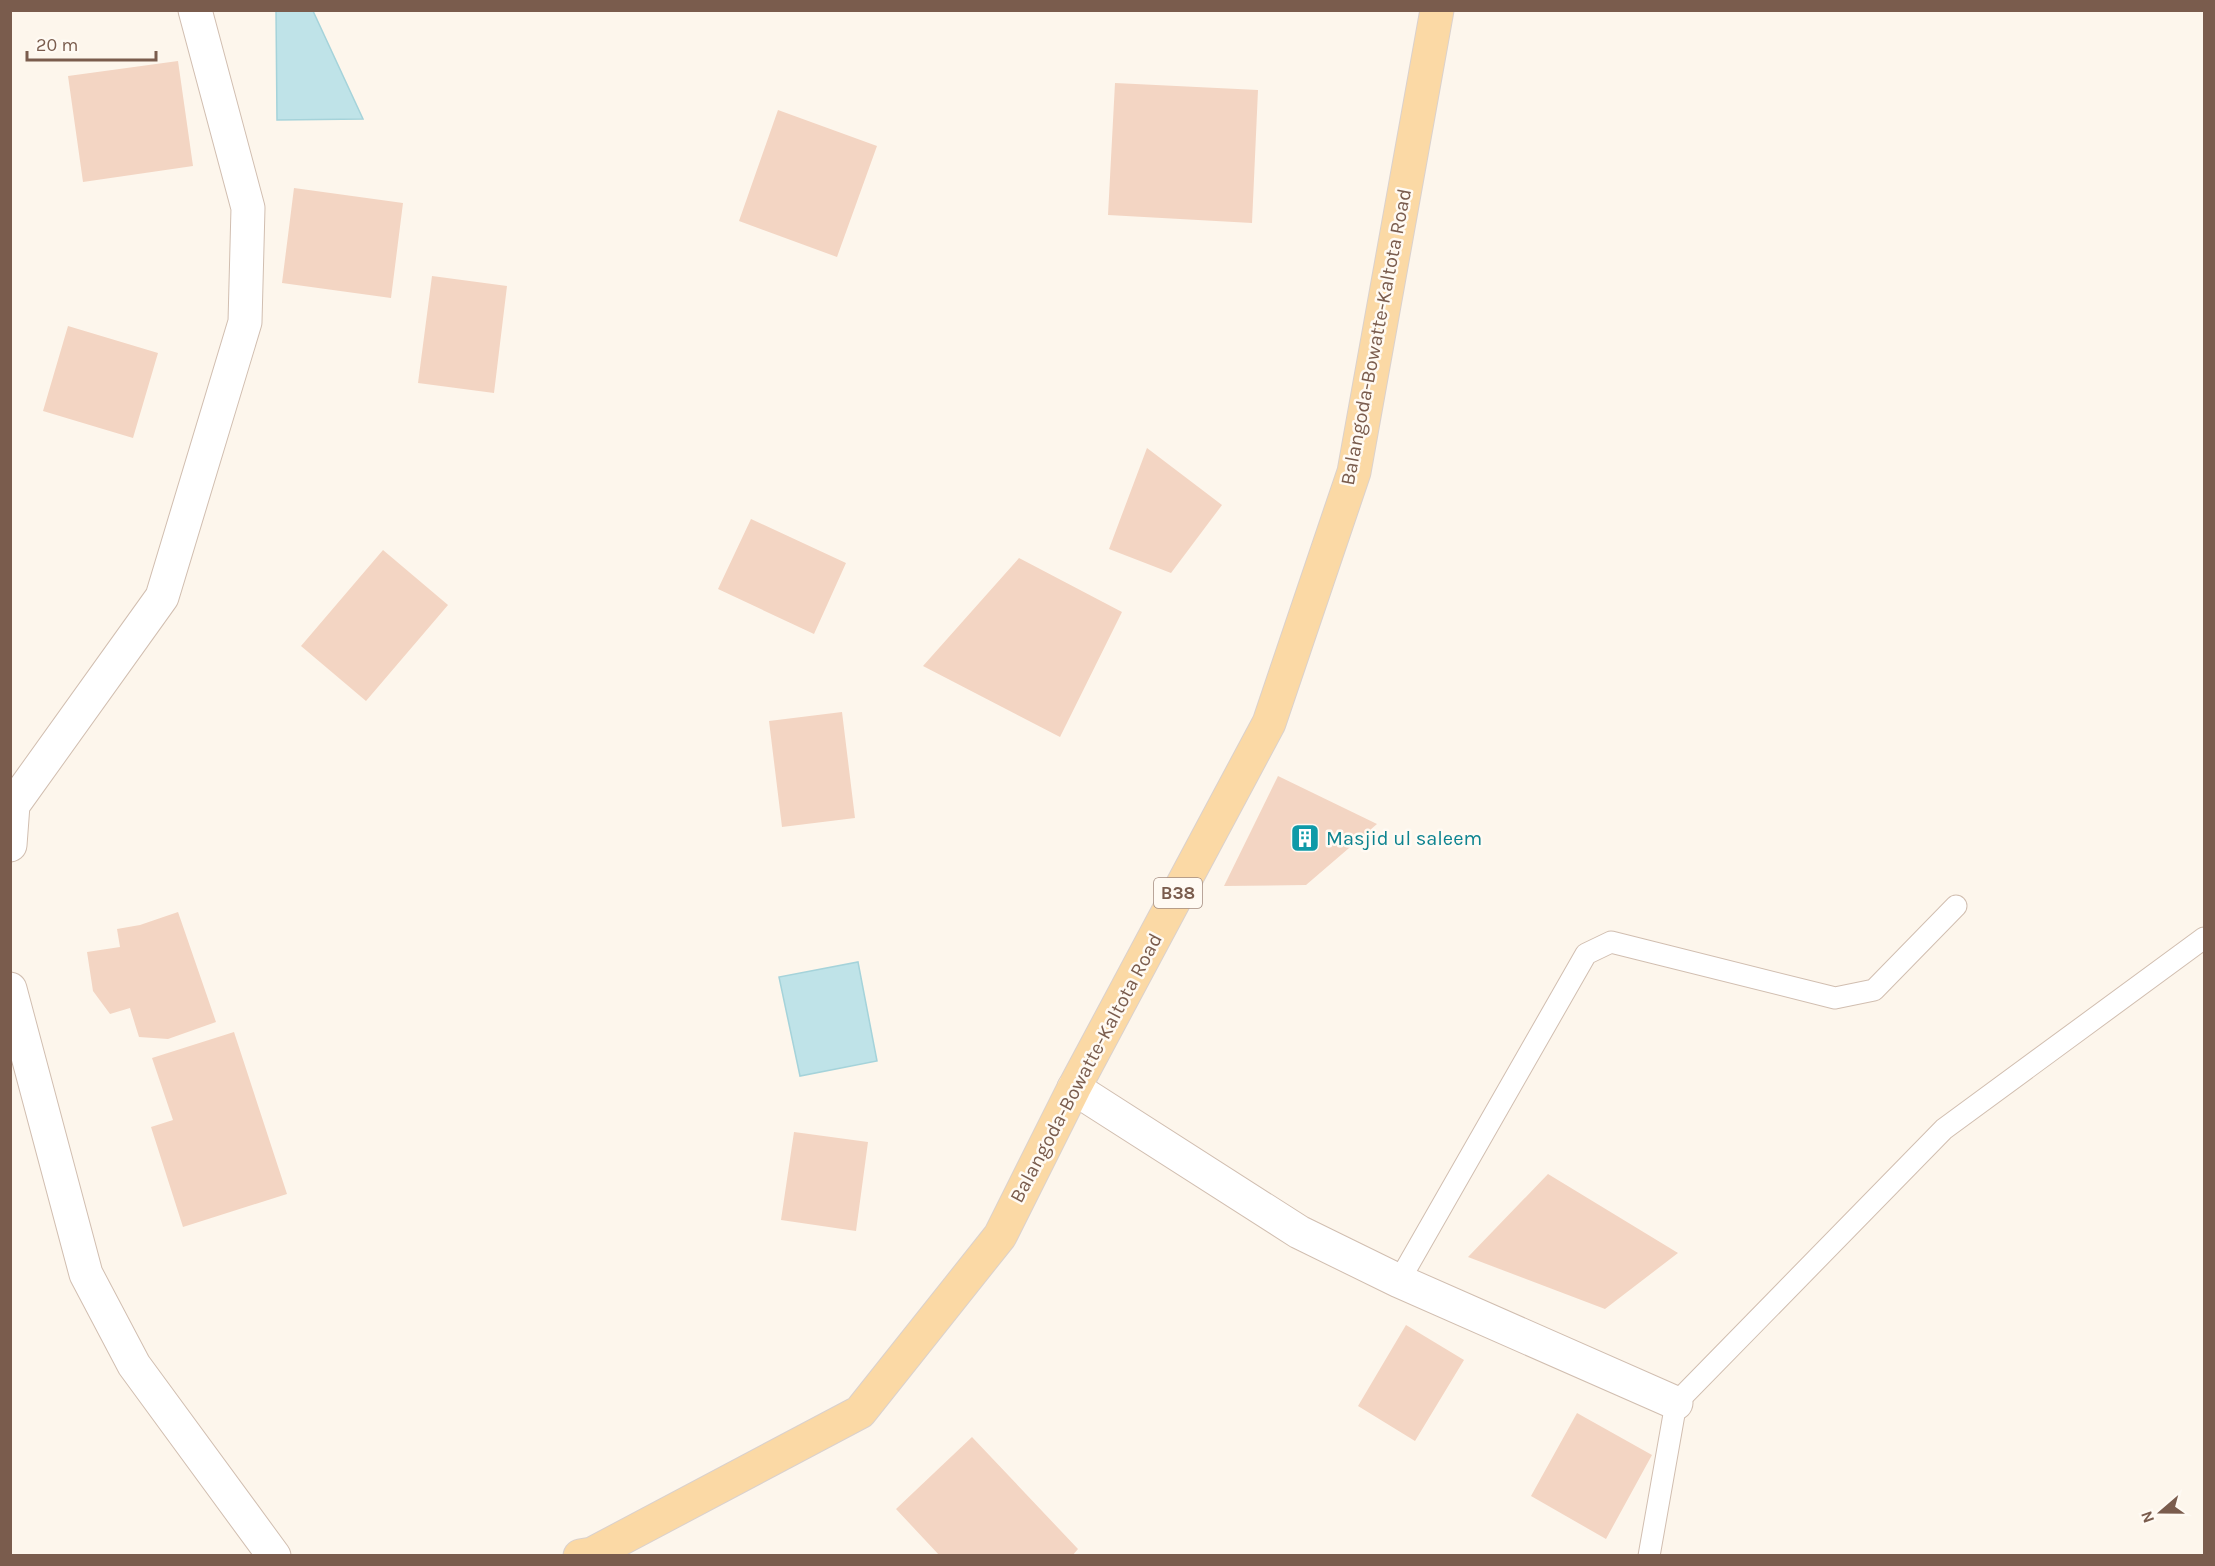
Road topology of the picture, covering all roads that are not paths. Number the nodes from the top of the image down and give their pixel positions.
1 (195, 10) edge
2 (1437, 10) edge
3 (10, 845) edge
4 (1956, 906) dead end
5 (2205, 939) edge
6 (10, 989) edge
7 (1074, 1088) junction
8 (1399, 1281) junction
9 (1676, 1403) junction
10 (274, 1556) edge
11 (580, 1556) edge
12 (1649, 1556) edge

1 - 3 street
2 - 7 main road, Balangoda-Bowatte-Kaltota Road / B38
4 - 8 lane
5 - 9 lane
6 - 10 street
7 - 8 street
7 - 11 main road, Balangoda-Bowatte-Kaltota Road / B38
8 - 9 street
9 - 12 lane

